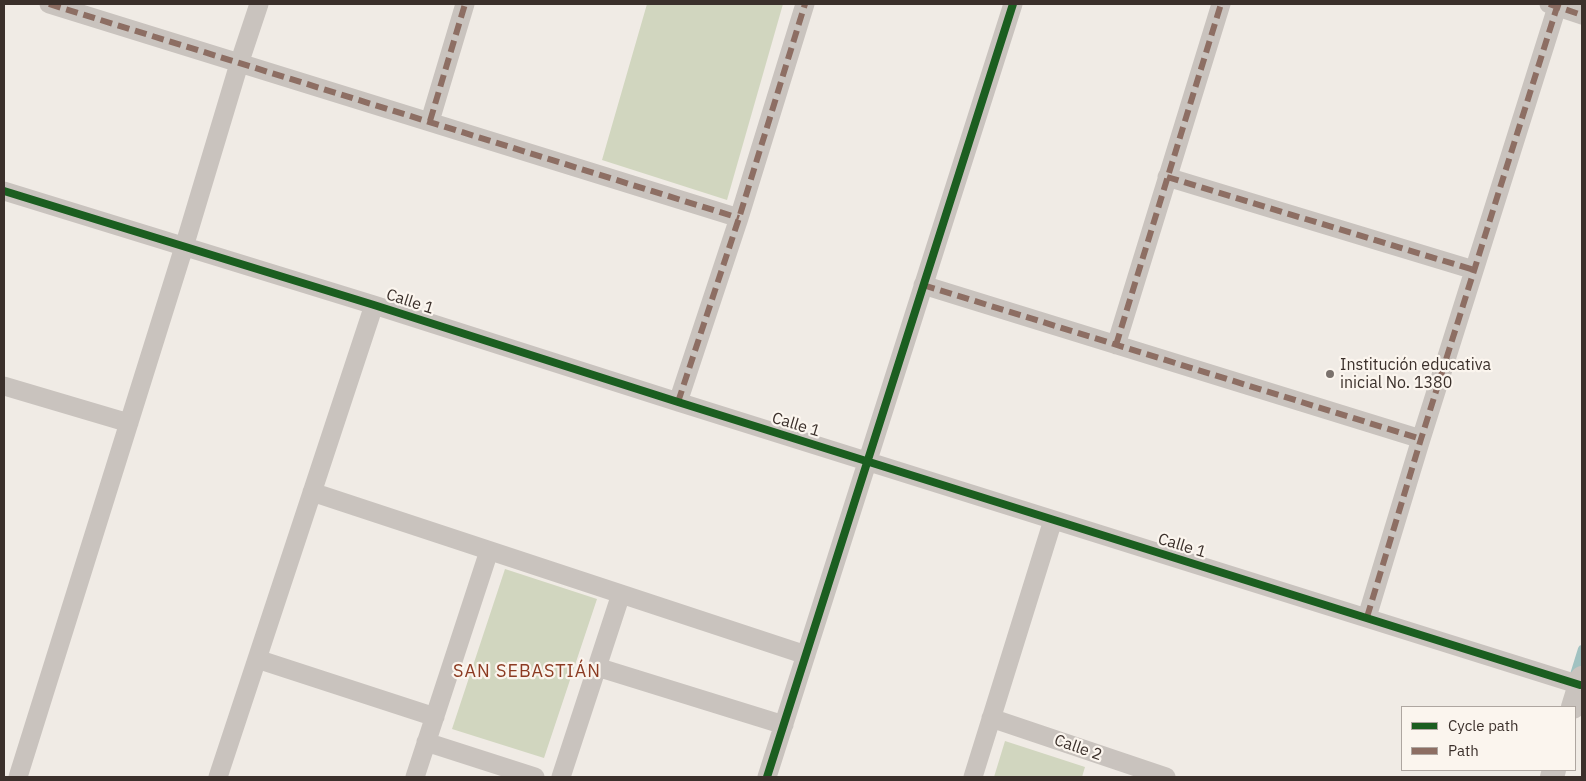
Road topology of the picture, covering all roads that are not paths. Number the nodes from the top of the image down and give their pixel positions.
1 (48, 4) edge
2 (259, 4) edge
3 (465, 4) edge
4 (805, 4) edge
5 (1013, 4) edge
6 (1221, 4) edge
7 (1553, 5) edge
8 (1582, 15) edge
9 (239, 64) junction
10 (430, 121) junction
11 (1168, 177) junction
12 (4, 190) edge
13 (739, 218) junction
14 (184, 247) junction
15 (1474, 270) junction
16 (923, 285) junction
17 (374, 305) junction
18 (1116, 345) junction
19 (4, 386) edge
20 (678, 402) junction
21 (129, 423) junction
22 (1420, 439) junction
23 (869, 462) junction
24 (312, 492) junction
25 (1053, 520) junction
26 (489, 551) junction
27 (621, 594) junction
28 (1367, 617) junction
29 (806, 655) junction
30 (257, 659) junction
31 (597, 667) junction
32 (1581, 681) edge
33 (1573, 706) edge
34 (435, 717) junction
35 (991, 718) junction
36 (784, 725) junction
37 (426, 742) junction
38 (18, 777) edge
39 (218, 777) edge
40 (415, 777) edge
41 (535, 777) edge
42 (561, 777) edge
43 (767, 777) edge
44 (973, 777) edge
45 (1166, 777) edge

1 - 9 street
2 - 9 street
3 - 10 street
4 - 13 street
5 - 16 street
6 - 11 street
7 - 8 street
7 - 15 street
9 - 10 street
9 - 14 street
10 - 13 street
11 - 15 street
11 - 18 street
12 - 14 street, Calle 1
13 - 20 street
14 - 17 street, Calle 1
14 - 21 street
15 - 22 street
16 - 18 street
16 - 23 street
17 - 20 street, Calle 1
17 - 24 street
18 - 22 street
19 - 21 street
20 - 23 street, Calle 1
21 - 38 street
22 - 28 street
23 - 25 street, Calle 1
23 - 29 street
24 - 26 street
24 - 30 street
25 - 28 street, Calle 1
25 - 35 street
26 - 27 street
26 - 34 street
27 - 29 street
27 - 31 street
28 - 32 street, Calle 1
29 - 36 street
30 - 34 street
30 - 39 street
31 - 36 street
31 - 42 street
32 - 33 street
34 - 37 street
35 - 44 street
35 - 45 street, Calle 2
36 - 43 street
37 - 40 street
37 - 41 street

